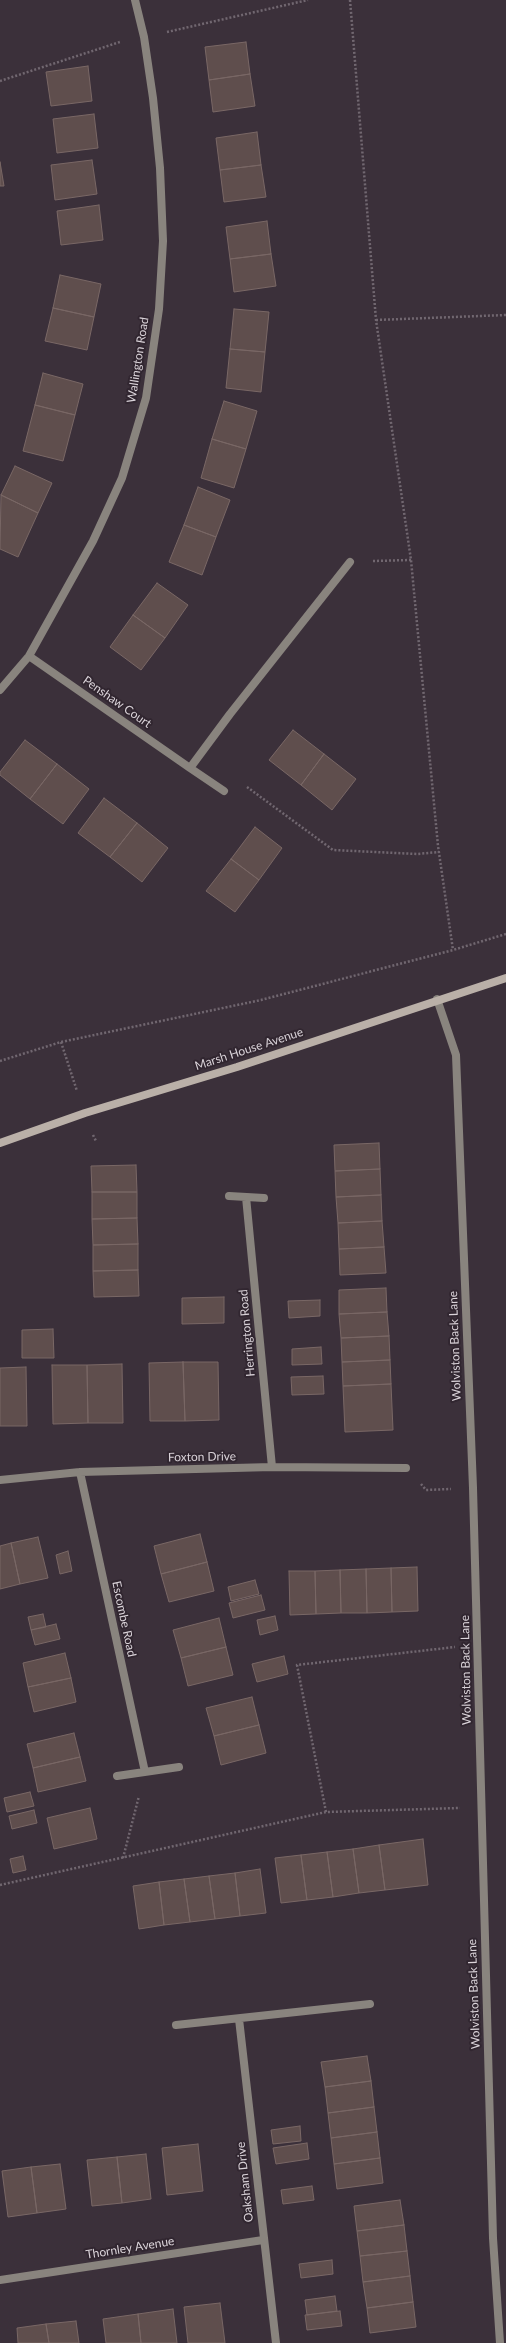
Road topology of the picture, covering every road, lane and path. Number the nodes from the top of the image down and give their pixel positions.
1 (135, 0) edge
2 (308, 0) edge
3 (350, 0) edge
4 (144, 37) junction
5 (0, 81) edge
6 (506, 315) edge
7 (376, 320) junction
8 (411, 560) junction
9 (350, 562) joint
10 (29, 656) junction
11 (0, 690) edge
12 (190, 768) junction
13 (224, 791) joint
14 (439, 852) junction
15 (506, 934) edge
16 (453, 950) junction
17 (506, 978) edge
18 (437, 999) junction
19 (0, 1061) edge
20 (0, 1143) edge
21 (229, 1196) dead end
22 (246, 1197) junction
23 (264, 1198) dead end
24 (272, 1467) junction
25 (406, 1468) joint
26 (80, 1472) junction
27 (0, 1480) edge
28 (473, 1488) junction
29 (477, 1644) junction
30 (179, 1767) dead end
31 (145, 1772) junction
32 (117, 1776) dead end
33 (481, 1808) junction
34 (326, 1812) junction
35 (123, 1858) junction
36 (0, 1885) edge
37 (370, 2004) dead end
38 (239, 2018) junction
39 (176, 2025) dead end
40 (263, 2240) junction
41 (0, 2280) edge
42 (276, 2343) edge
43 (500, 2343) edge

1 - 4 street, Wallington Road
2 - 4 path
3 - 7 path
4 - 5 path
4 - 10 street, Wallington Road
6 - 7 path
7 - 8 path
8 - 9 path
8 - 14 path
9 - 12 street
10 - 11 street, Wallington Road
10 - 12 street, Penshaw Court
12 - 13 street, Penshaw Court
13 - 14 path
14 - 16 path
15 - 16 path
16 - 19 path
17 - 18 street, Marsh House Avenue
18 - 20 street, Marsh House Avenue
18 - 28 street, Wolviston Back Lane
21 - 22 street
22 - 23 street
22 - 24 street, Herrington Road
24 - 25 street, Foxton Drive
24 - 26 street, Foxton Drive
25 - 28 path
26 - 27 street, Foxton Drive
26 - 31 street, Escombe Road
28 - 29 street, Wolviston Back Lane
29 - 33 street, Wolviston Back Lane
29 - 34 path
30 - 31 street
31 - 32 street
31 - 35 path
33 - 34 path
33 - 43 street, Wolviston Back Lane
34 - 35 path
35 - 36 path
37 - 38 street
38 - 39 street
38 - 40 street, Oaksham Drive
40 - 41 street, Thornley Avenue
40 - 42 street, Oaksham Drive

